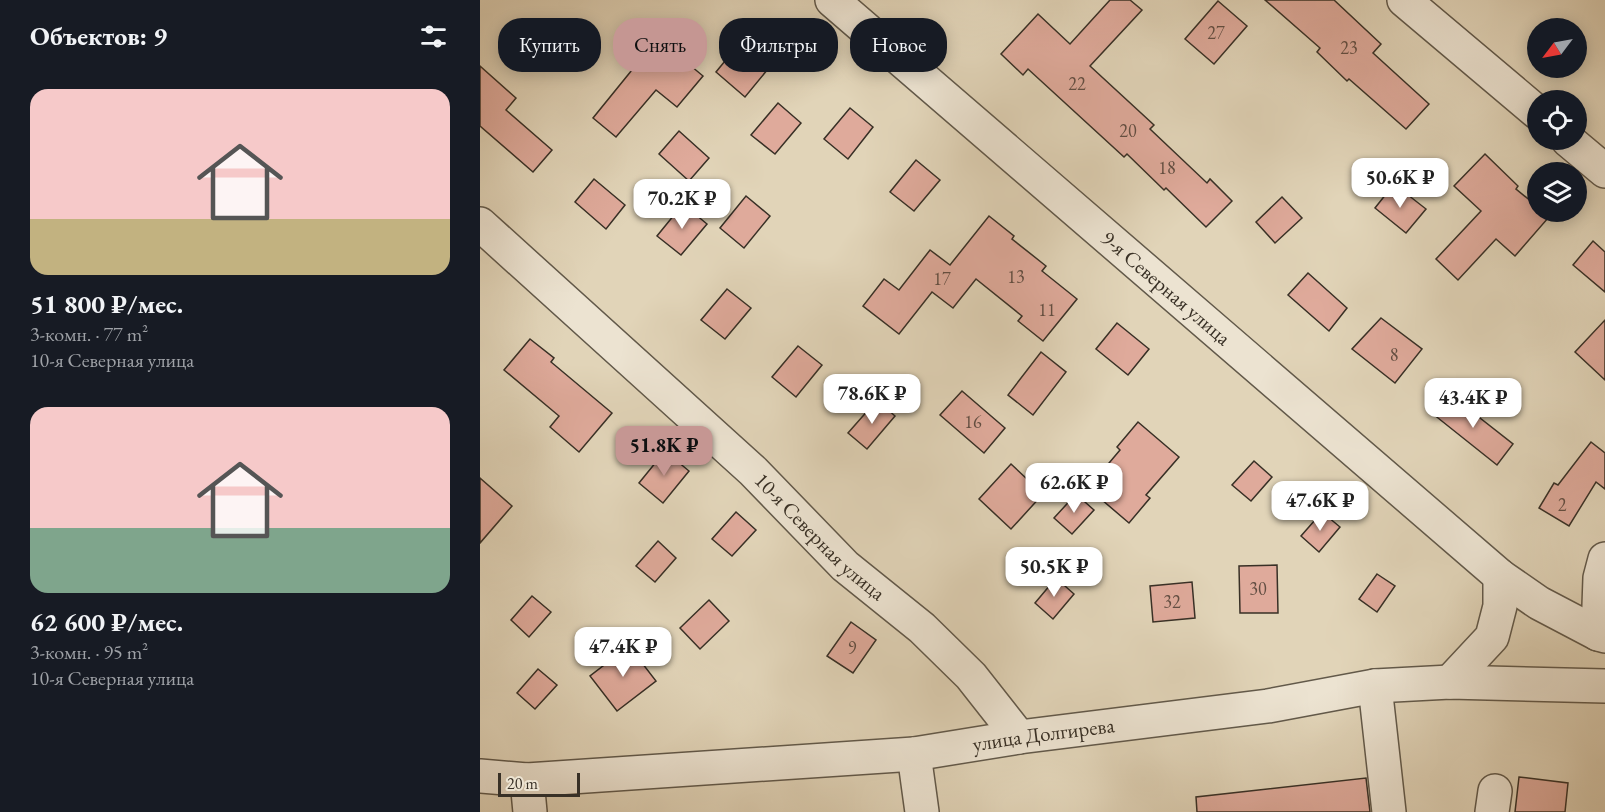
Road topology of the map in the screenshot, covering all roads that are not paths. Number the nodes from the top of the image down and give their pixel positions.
1 (832, 0) edge
2 (1404, 0) edge
3 (1527, 104) edge
4 (1580, 150) edge
5 (1605, 171) edge
6 (480, 224) edge
7 (1605, 559) edge
8 (1500, 576) junction
9 (1601, 635) edge
10 (1450, 682) junction
11 (1375, 686) junction
12 (1605, 686) edge
13 (1019, 736) junction
14 (914, 754) junction
15 (480, 776) edge
16 (529, 796) edge
17 (922, 812) edge
18 (1389, 812) edge

1 - 8 street, 9-я Северная улица
2 - 3 street
4 - 5 street
6 - 13 street, 10-я Северная улица
7 - 9 street
8 - 9 street, 9-я Северная улица
8 - 10 street
10 - 11 street, улица Долгирева
10 - 12 street, улица Долгирева
11 - 13 street, улица Долгирева
11 - 18 street
13 - 14 street, улица Долгирева
14 - 16 street, улица Долгирева
14 - 17 street
15 - 16 street, улица Долгирева

